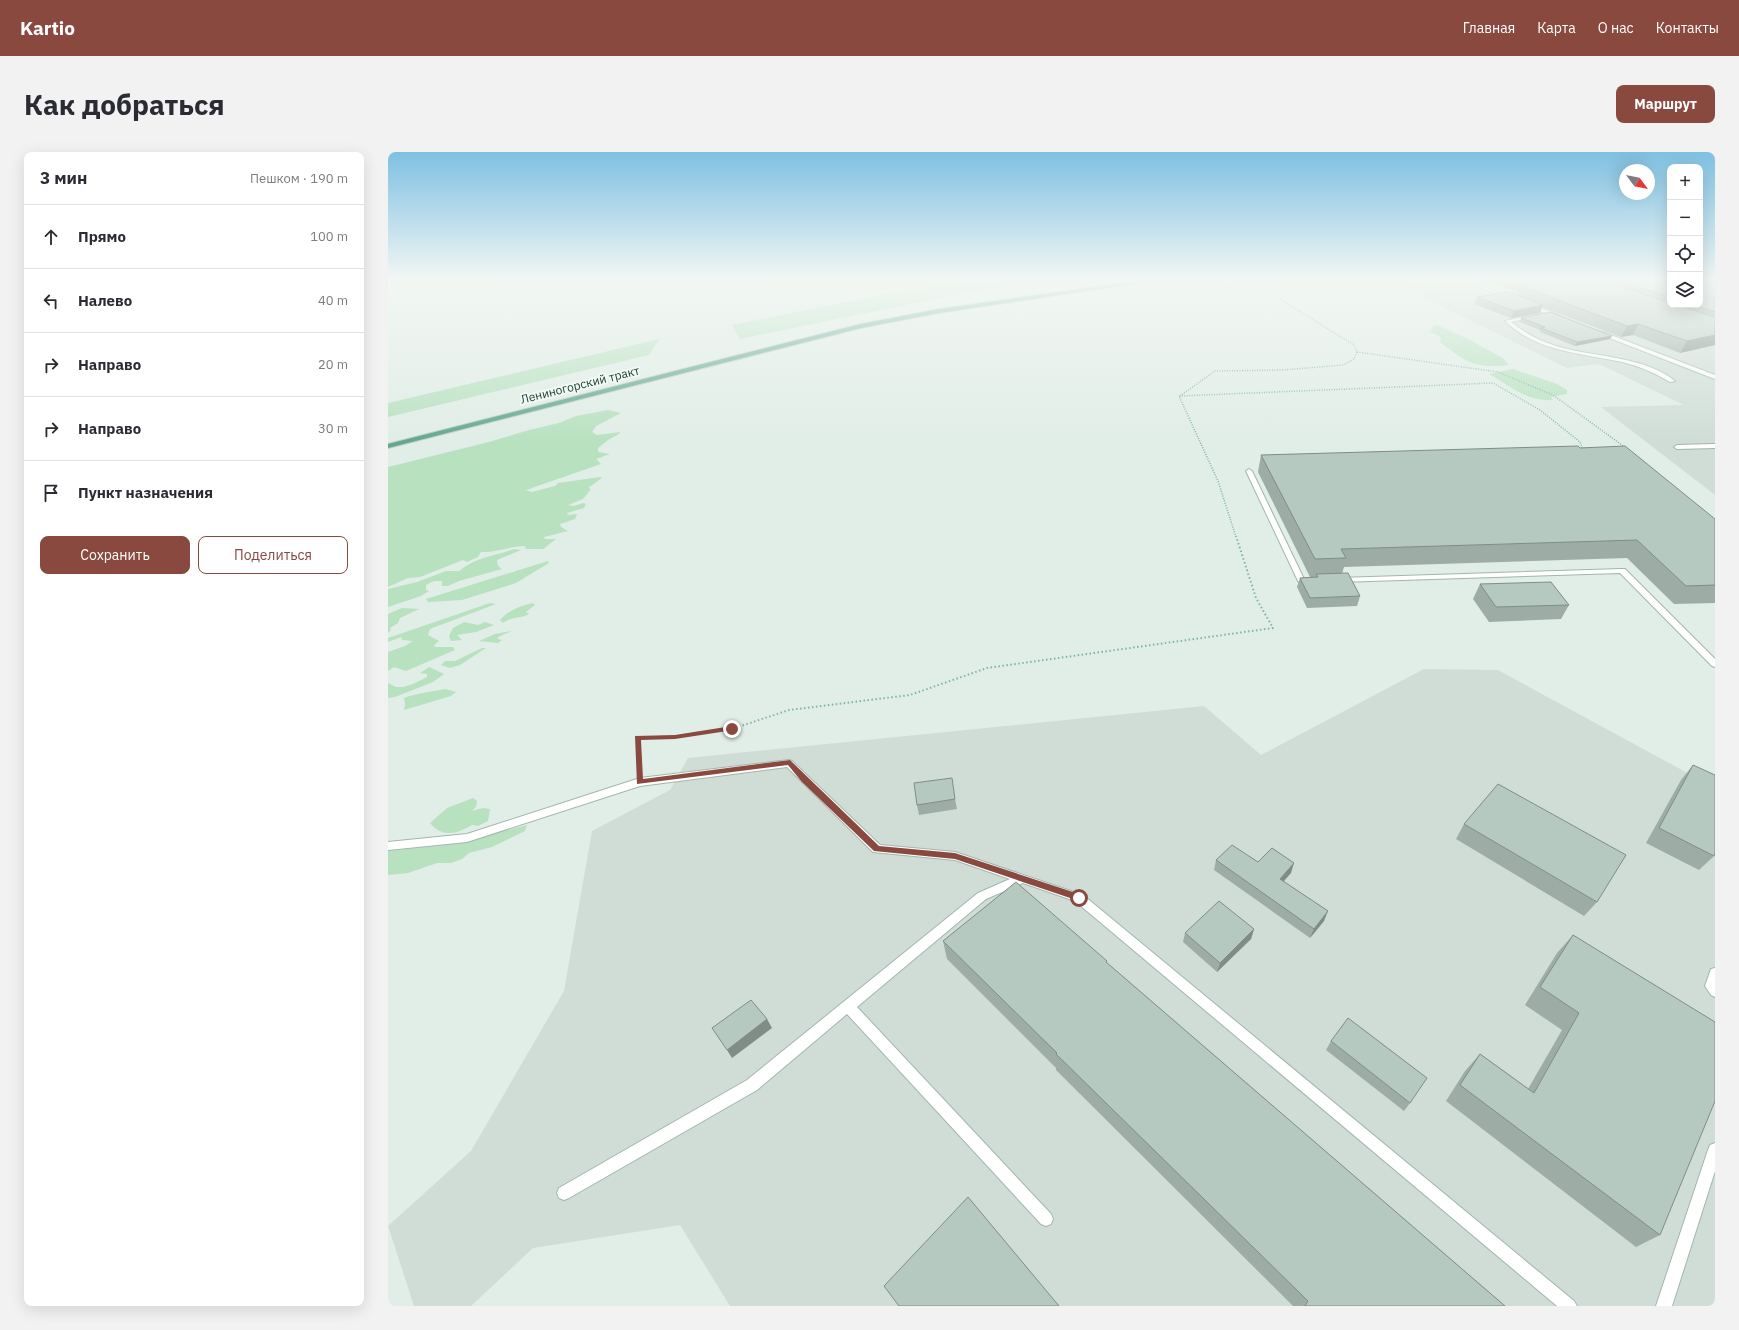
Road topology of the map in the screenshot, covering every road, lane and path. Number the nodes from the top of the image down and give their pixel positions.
1 (831, 334) edge
2 (1336, 334) edge
3 (1524, 334) edge
4 (1603, 334) edge
5 (1357, 352) junction
6 (1715, 377) edge
7 (1672, 382) dead end
8 (1179, 396) junction
9 (388, 446) edge
10 (1715, 446) edge
11 (1677, 447) dead end
12 (1626, 448) edge
13 (1585, 454) edge
14 (1249, 471) dead end
15 (1318, 580) edge
16 (1334, 580) edge
17 (1715, 664) edge
18 (640, 782) junction
19 (388, 846) edge
20 (1022, 878) junction
21 (1715, 973) edge
22 (1715, 991) edge
23 (848, 1006) junction
24 (1715, 1150) edge
25 (564, 1193) dead end
26 (1046, 1219) dead end
27 (1569, 1306) edge
28 (1664, 1306) edge

1 - 9 main road, Лениногорский тракт
2 - 5 path
3 - 7 lane
4 - 6 lane
5 - 8 path
5 - 12 path
8 - 13 path
8 - 18 path
10 - 11 lane
14 - 15 lane
16 - 17 lane
18 - 19 lane
18 - 20 lane
20 - 23 lane
20 - 27 lane
21 - 22 lane
23 - 25 lane
23 - 26 lane
24 - 28 lane

